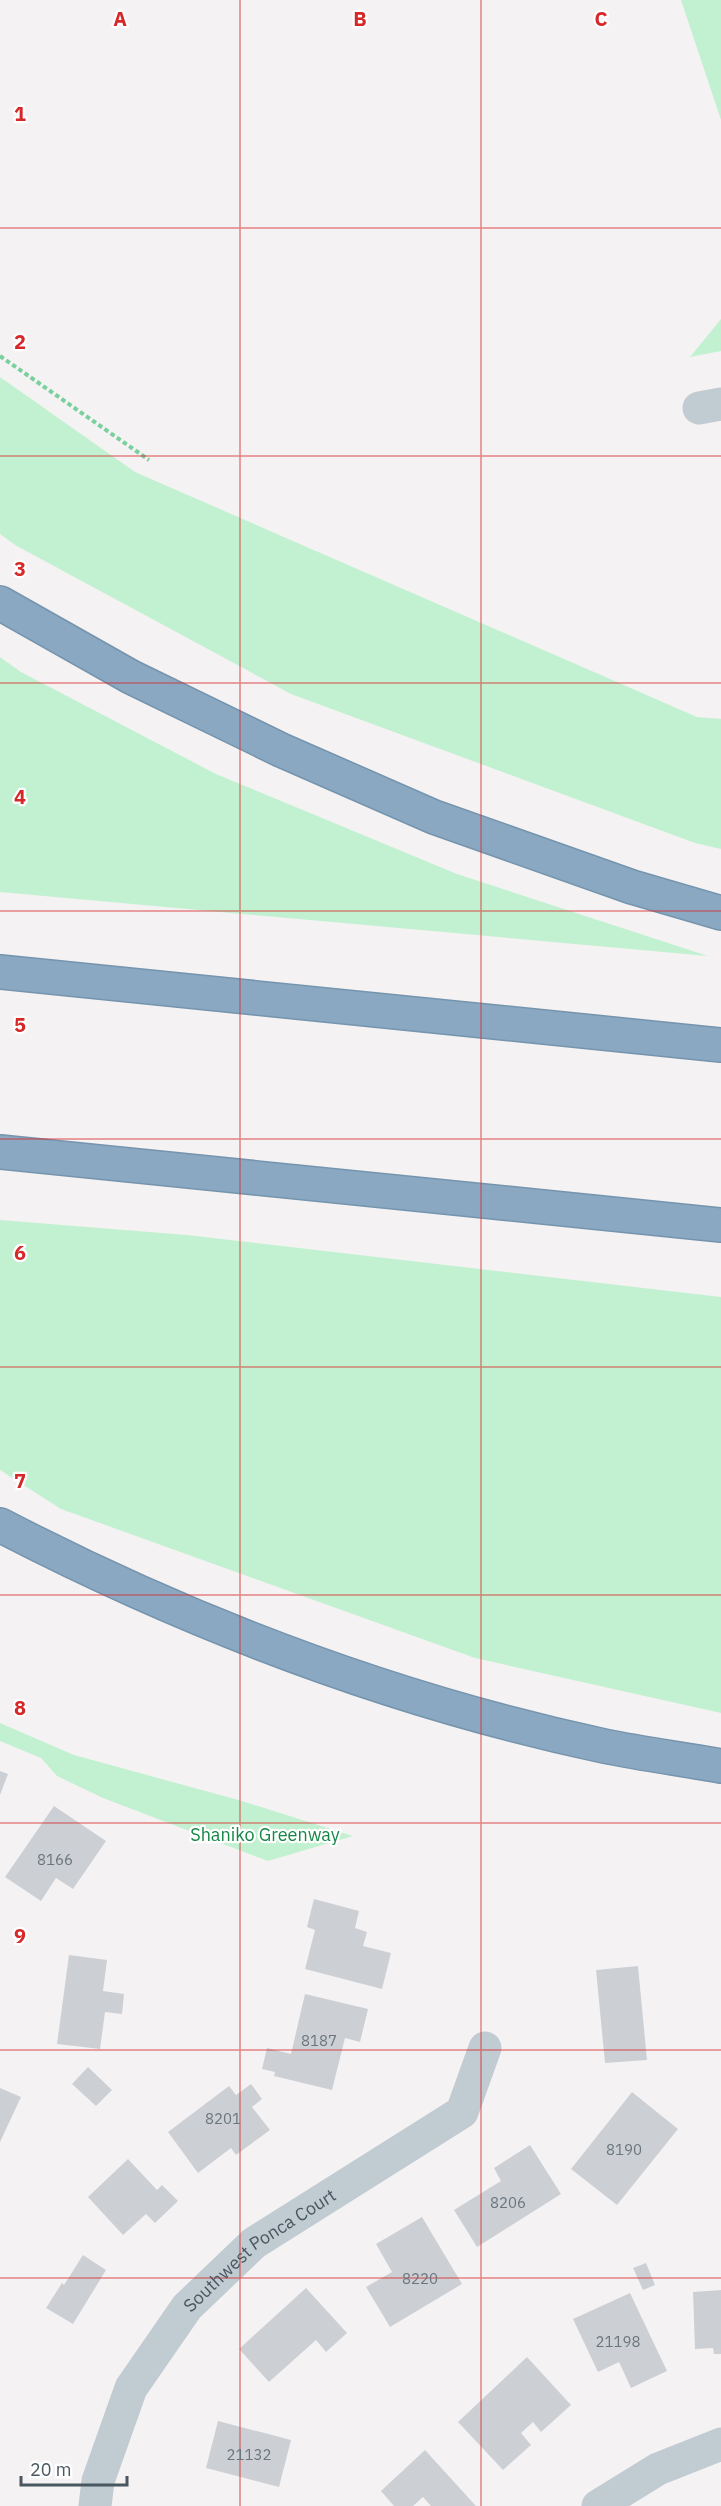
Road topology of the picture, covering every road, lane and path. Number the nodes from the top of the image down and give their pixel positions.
1 (0, 356) edge
2 (149, 460) dead end
3 (0, 603) edge
4 (721, 913) edge
5 (0, 972) edge
6 (721, 1045) edge
7 (0, 1152) edge
8 (721, 1225) edge
9 (0, 1525) edge
10 (721, 1766) edge
11 (485, 2048) dead end
12 (721, 2444) edge
13 (95, 2506) edge
14 (598, 2506) edge

1 - 2 path
3 - 4 highway
5 - 6 highway
7 - 8 highway
9 - 10 highway
11 - 13 street, Southwest Ponca Court
12 - 14 street

